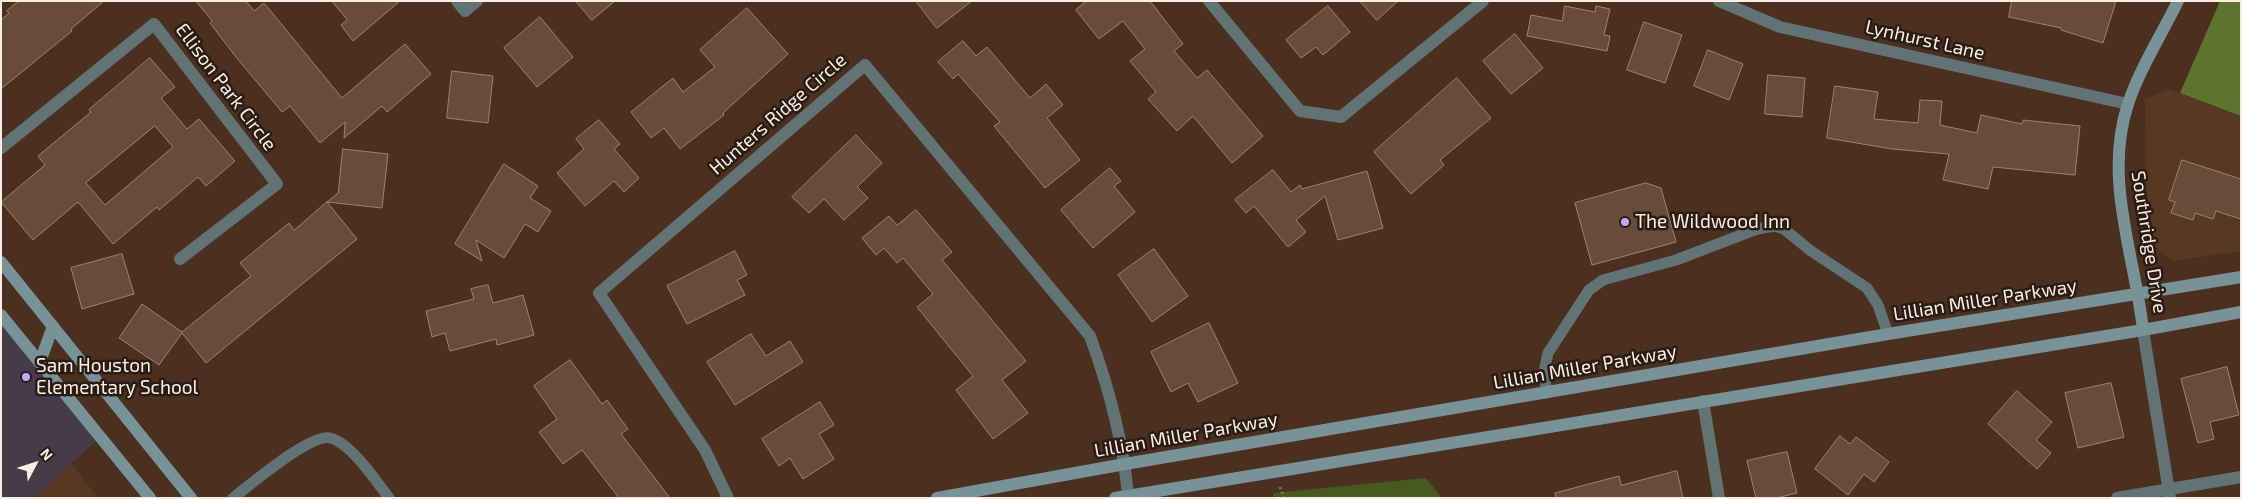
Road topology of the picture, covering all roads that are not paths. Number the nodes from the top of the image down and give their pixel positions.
1 (457, 1) edge
2 (476, 1) edge
3 (1209, 1) edge
4 (1483, 1) edge
5 (1718, 1) edge
6 (2178, 1) edge
7 (2128, 104) junction
8 (1, 148) edge
9 (180, 259) dead end
10 (1, 262) edge
11 (2241, 277) edge
12 (2139, 293) junction
13 (2241, 312) edge
14 (1, 315) edge
15 (52, 326) junction
16 (2143, 330) junction
17 (1888, 334) junction
18 (40, 362) junction
19 (1546, 392) junction
20 (1703, 401) junction
21 (1125, 464) junction
22 (2241, 477) edge
23 (2169, 494) edge
24 (1128, 496) junction
25 (150, 498) edge
26 (191, 498) edge
27 (233, 498) edge
28 (389, 498) edge
29 (728, 498) edge
30 (937, 498) edge
31 (1115, 498) edge
32 (1720, 498) edge
33 (2117, 498) edge

1 - 2 street
3 - 4 street
5 - 7 street, Lynhurst Lane
6 - 7 main road, Southridge Drive
7 - 12 main road, Southridge Drive
8 - 9 street, Ellison Park Circle
10 - 15 main road
11 - 12 main road, Lillian Miller Parkway
12 - 16 main road, Southridge Drive
12 - 17 main road, Lillian Miller Parkway
13 - 16 main road
14 - 18 main road
15 - 18 main road
15 - 26 main road
16 - 20 main road
16 - 23 street, Southridge Drive
17 - 19 main road, Lillian Miller Parkway
17 - 19 lane
18 - 25 main road
19 - 21 main road, Lillian Miller Parkway
20 - 24 main road
20 - 32 street
21 - 24 street, Hunters Ridge Circle
21 - 29 street, Hunters Ridge Circle
21 - 30 main road, Lillian Miller Parkway
22 - 23 street
23 - 33 street
24 - 31 main road
27 - 28 lane

